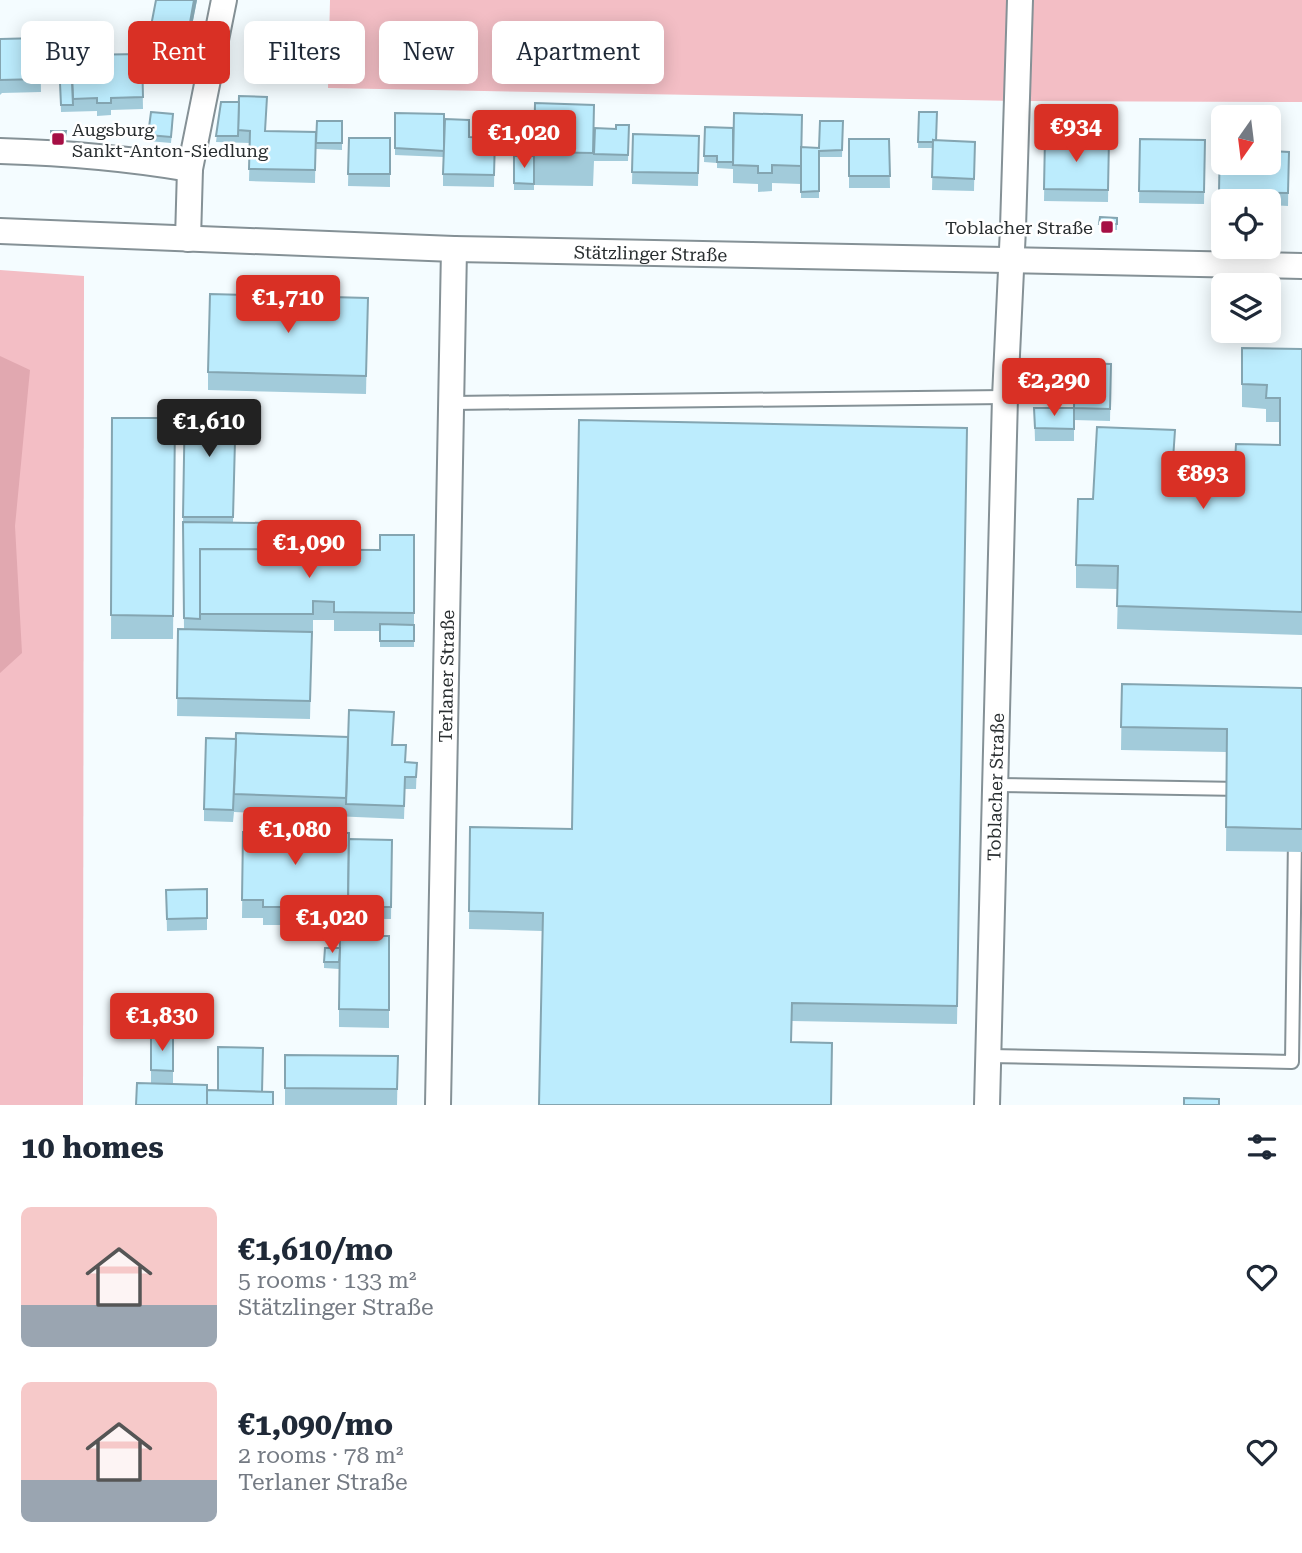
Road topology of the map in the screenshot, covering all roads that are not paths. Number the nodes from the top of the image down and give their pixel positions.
1 (224, 0) edge
2 (1020, 0) edge
3 (0, 151) edge
4 (190, 169) junction
5 (0, 231) edge
6 (188, 239) junction
7 (454, 249) junction
8 (1012, 259) junction
9 (1302, 265) edge
10 (1005, 397) junction
11 (452, 403) junction
12 (996, 785) junction
13 (1255, 789) edge
14 (1295, 831) edge
15 (989, 1056) junction
16 (438, 1105) edge
17 (987, 1105) edge

1 - 4 street
2 - 8 street, Toblacher Straße
3 - 4 street
4 - 6 street
5 - 6 street, Stätzlinger Straße
6 - 7 street, Stätzlinger Straße
7 - 8 street, Stätzlinger Straße
7 - 11 street, Terlaner Straße
8 - 9 street, Stätzlinger Straße
8 - 10 street, Toblacher Straße
10 - 11 lane
10 - 12 street, Toblacher Straße
11 - 16 street, Terlaner Straße
12 - 13 lane
12 - 15 street, Toblacher Straße
14 - 15 lane
15 - 17 street, Toblacher Straße

